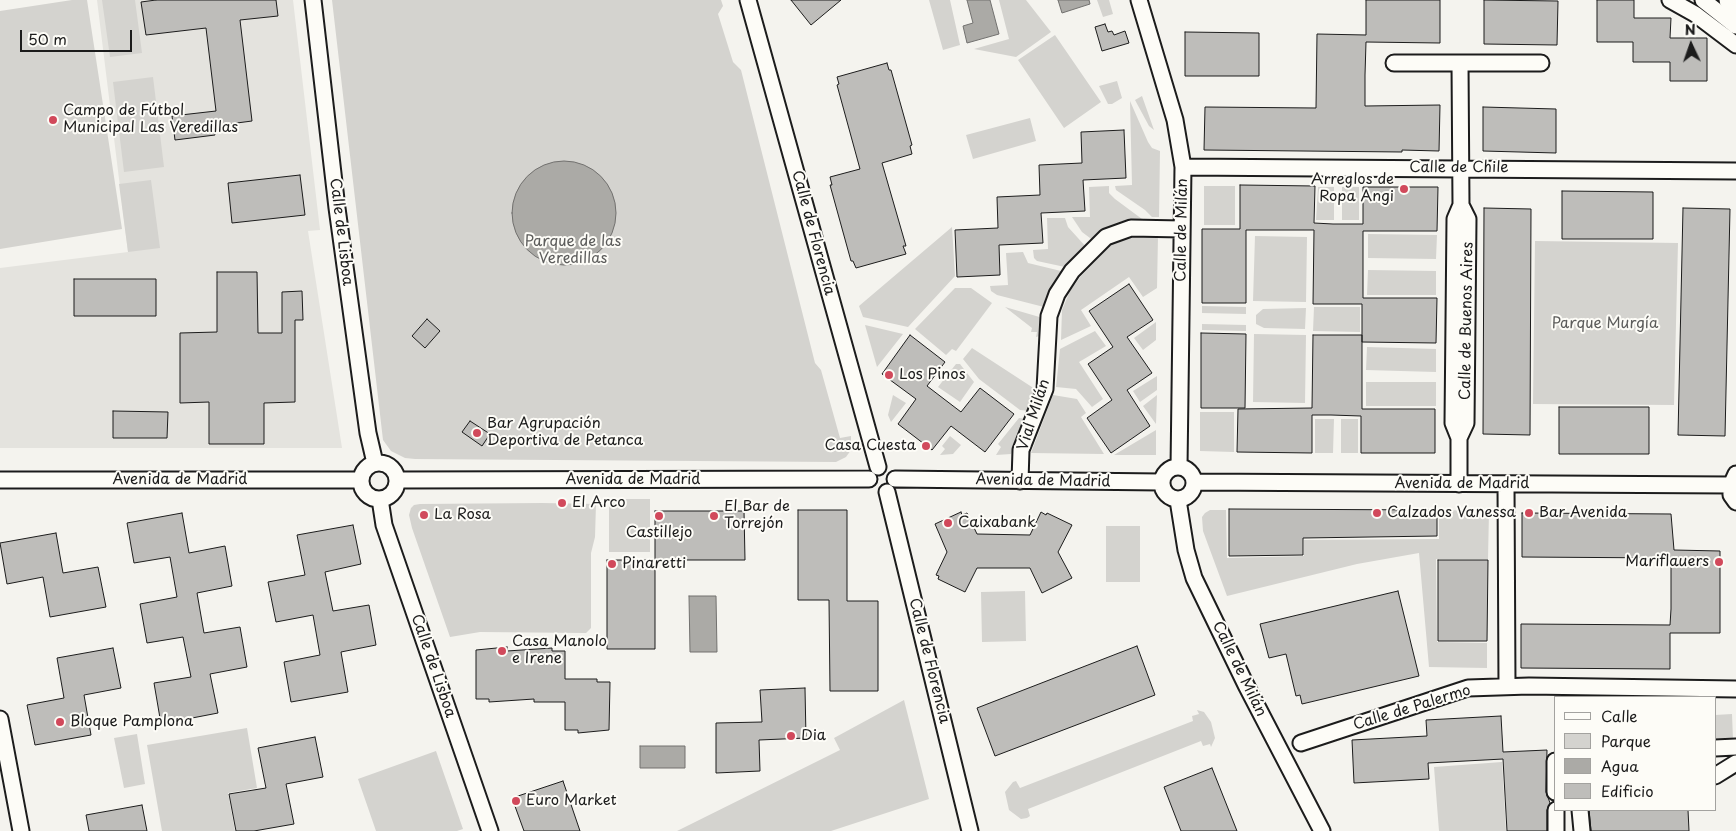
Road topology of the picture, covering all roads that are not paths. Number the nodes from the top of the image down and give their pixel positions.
1 (312, 0) edge
2 (748, 0) edge
3 (1139, 0) edge
4 (1670, 0) edge
5 (1703, 0) edge
6 (1730, 0) edge
7 (1736, 7) edge
8 (1736, 26) edge
9 (1736, 45) edge
10 (1394, 63) dead end
11 (1460, 63) junction
12 (1541, 63) dead end
13 (1183, 167) junction
14 (1461, 168) junction
15 (1736, 171) edge
16 (1182, 229) junction
17 (375, 463) junction
18 (878, 467) junction
19 (1178, 467) junction
20 (869, 479) junction
21 (895, 479) junction
22 (0, 480) edge
23 (361, 480) junction
24 (398, 480) junction
25 (1733, 480) edge
26 (1020, 481) junction
27 (1161, 482) junction
28 (1194, 482) junction
29 (1459, 484) junction
30 (1506, 484) junction
31 (887, 492) junction
32 (380, 499) junction
33 (1178, 500) junction
34 (1736, 502) edge
35 (1507, 686) junction
36 (1736, 689) edge
37 (0, 719) edge
38 (1301, 743) dead end
39 (1736, 747) edge
40 (1716, 748) edge
41 (1736, 764) edge
42 (1716, 775) edge
43 (1556, 811) edge
44 (1580, 811) edge
45 (22, 831) edge
46 (490, 831) edge
47 (970, 831) edge
48 (1322, 831) edge
49 (1556, 831) edge
50 (1582, 831) edge

1 - 17 street, Calle de Lisboa
2 - 18 street, Calle de Florencia
3 - 13 street, Calle de Milán
4 - 9 street
5 - 8 street
6 - 7 highway
10 - 11 street
11 - 12 street
11 - 14 street, Calle de Buenos Aires
13 - 14 street, Calle de Chile
13 - 16 street, Calle de Milán
14 - 15 street, Calle de Chile
14 - 29 street, Calle de Buenos Aires
16 - 19 street, Calle de Milán
16 - 26 street, Vial Milán
17 - 23 street
17 - 24 street
18 - 20 street
18 - 21 street
19 - 27 street
19 - 28 street
20 - 24 street, Avenida de Madrid
20 - 31 street
21 - 26 street, Avenida de Madrid
21 - 31 street
22 - 23 street, Avenida de Madrid
23 - 32 street
24 - 32 street
25 - 30 street, Avenida de Madrid
25 - 34 street
26 - 27 street, Avenida de Madrid
27 - 33 street
28 - 29 street, Avenida de Madrid
28 - 33 street
29 - 30 street, Avenida de Madrid
30 - 35 street
31 - 47 street, Calle de Florencia
32 - 46 street, Calle de Lisboa
33 - 48 street, Calle de Milán
35 - 36 street, Calle de Palermo
35 - 38 street, Calle de Palermo
37 - 45 street
39 - 40 street
41 - 42 street
43 - 49 street
44 - 50 street

